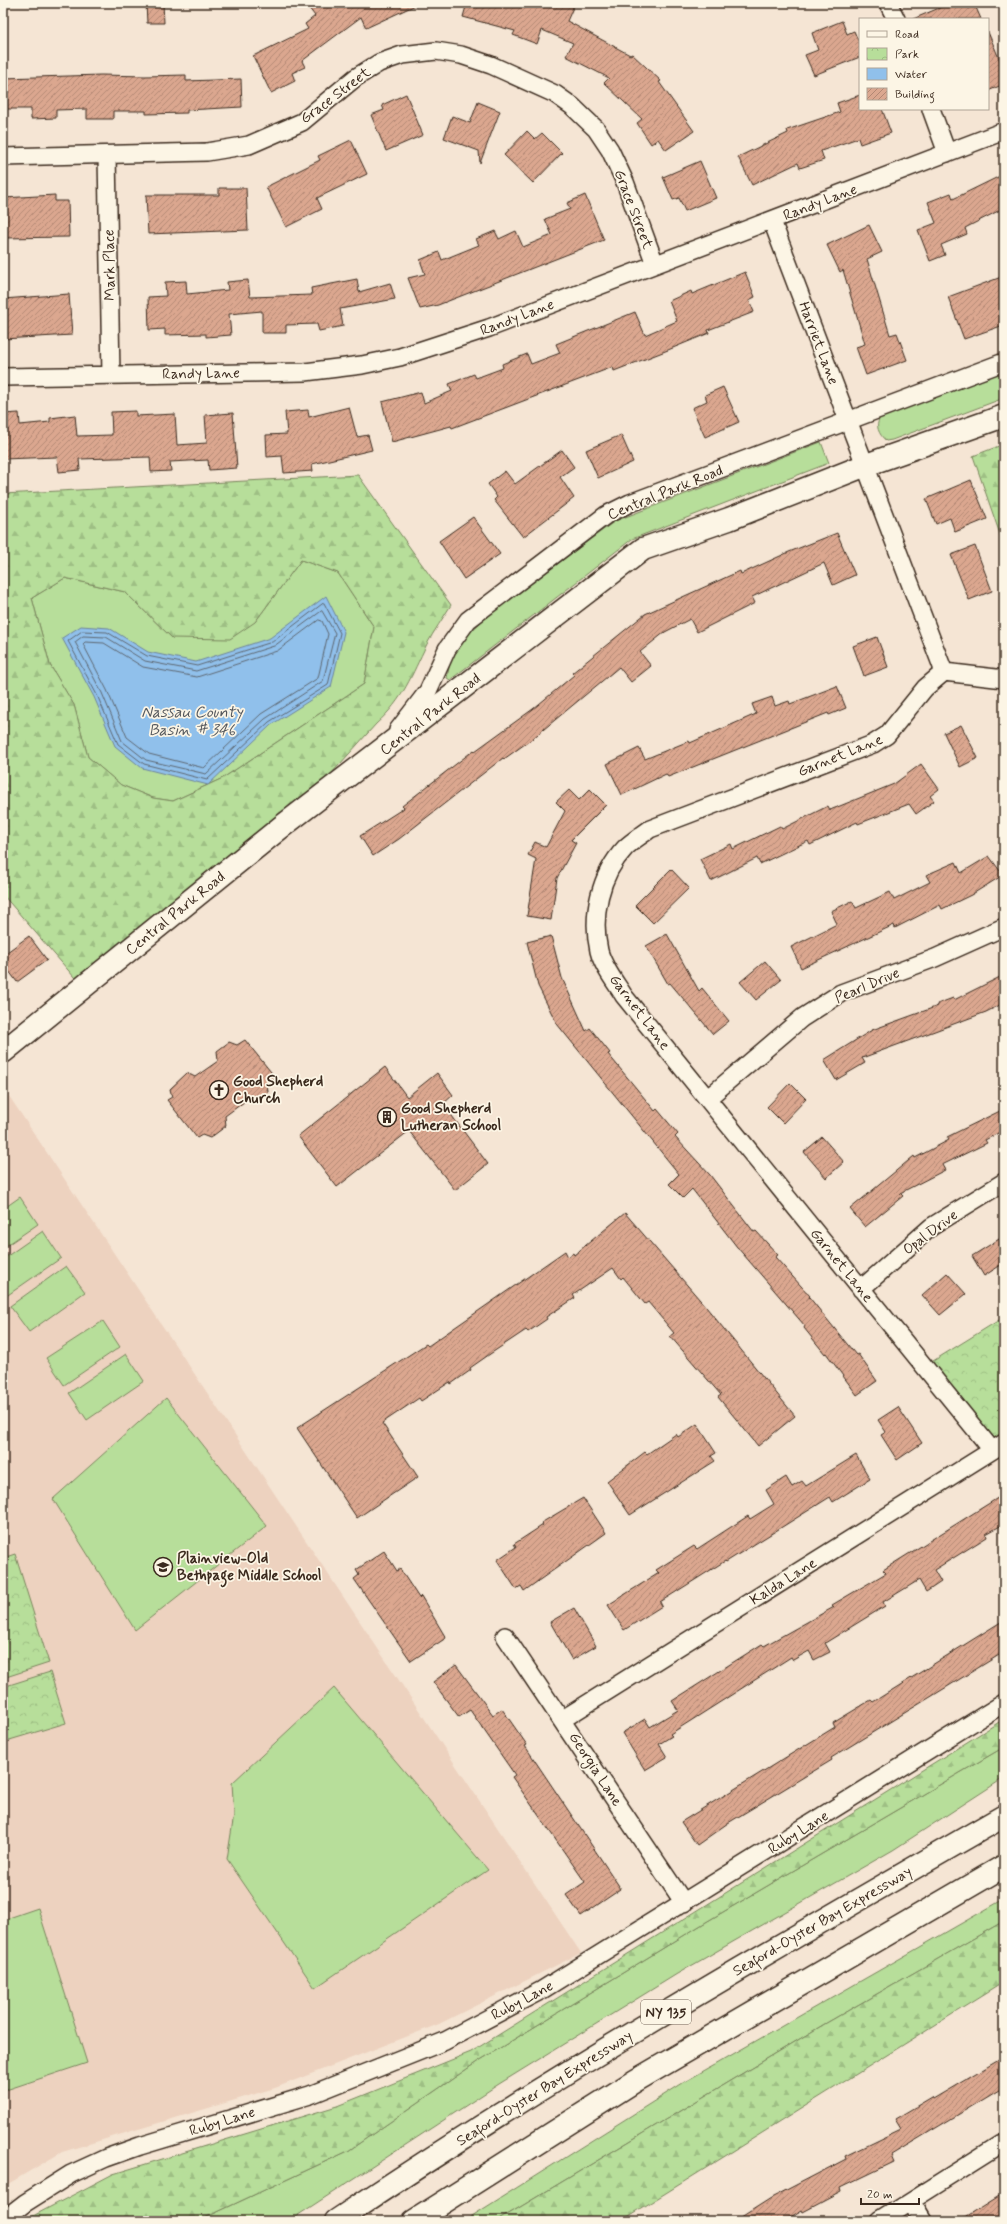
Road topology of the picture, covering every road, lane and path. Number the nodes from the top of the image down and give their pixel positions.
1 (888, 3) edge
2 (896, 18) edge
3 (931, 110) edge
4 (1004, 131) edge
5 (947, 153) junction
6 (107, 155) junction
7 (3, 157) edge
8 (772, 221) junction
9 (655, 264) junction
10 (1004, 362) edge
11 (111, 375) junction
12 (3, 377) edge
13 (1004, 416) edge
14 (848, 421) junction
15 (866, 465) junction
16 (944, 672) junction
17 (1004, 679) edge
18 (369, 761) junction
19 (1004, 927) edge
20 (3, 1052) edge
21 (708, 1098) junction
22 (1004, 1182) edge
23 (861, 1289) junction
24 (998, 1446) edge
25 (506, 1636) dead end
26 (1004, 1703) edge
27 (563, 1719) junction
28 (1004, 1816) edge
29 (1004, 1866) edge
30 (684, 1903) junction
31 (1004, 2142) edge
32 (911, 2201) junction
33 (3, 2220) edge
34 (336, 2221) edge
35 (414, 2221) edge
36 (879, 2221) edge
37 (924, 2221) edge

1 - 2 street
3 - 5 street
4 - 5 street, Randy Lane
5 - 8 street, Randy Lane
6 - 7 street, Grace Street
6 - 9 street, Grace Street
6 - 11 street, Mark Place
8 - 9 street, Randy Lane
8 - 14 street, Harriet Lane
9 - 11 street, Randy Lane
10 - 14 street, Central Park Road
11 - 12 street, Randy Lane
13 - 15 main road, Central Park Road
14 - 15 street, Harriet Lane
14 - 18 street, Central Park Road
15 - 16 street
15 - 18 main road, Central Park Road
16 - 17 street
16 - 21 street, Garnet Lane
18 - 20 main road, Central Park Road
19 - 21 street, Pearl Drive
21 - 23 street, Garnet Lane
22 - 23 street, Opal Drive
23 - 24 street, Garnet Lane
24 - 27 street, Kalda Lane
25 - 27 street, Georgia Lane
26 - 30 street, Ruby Lane
27 - 30 street, Georgia Lane
28 - 34 main road, Seaford-Oyster Bay Expressway / NY 135
29 - 35 main road, NY 135
30 - 33 street, Ruby Lane
31 - 32 street
32 - 36 street
32 - 37 street

